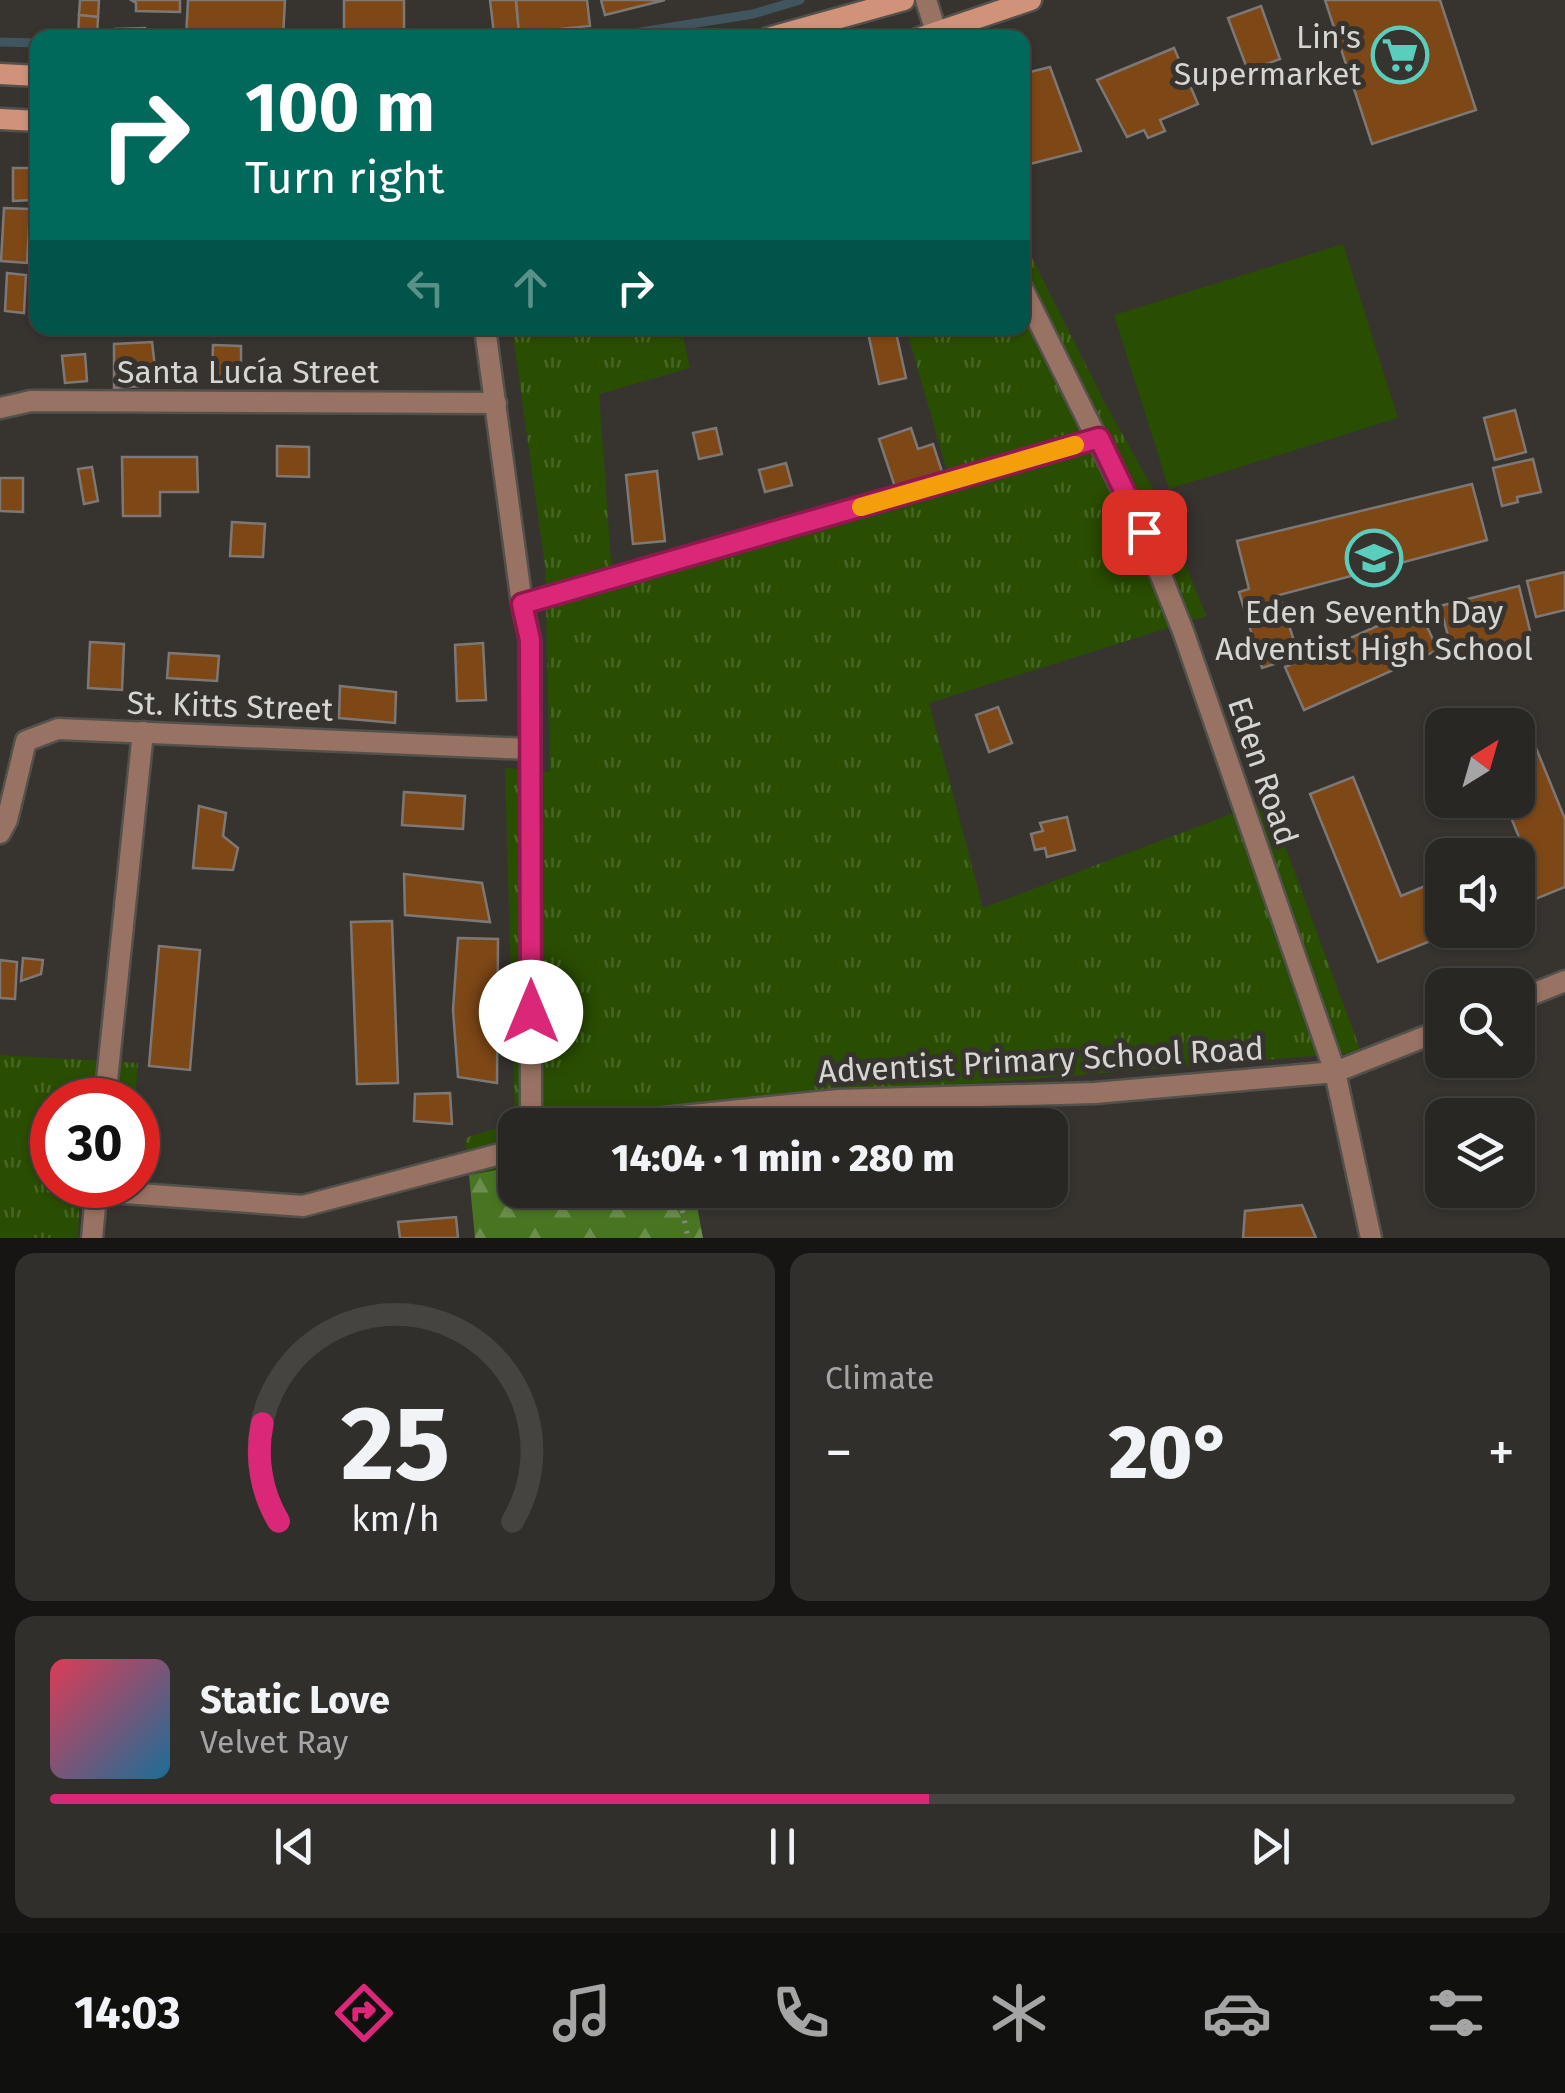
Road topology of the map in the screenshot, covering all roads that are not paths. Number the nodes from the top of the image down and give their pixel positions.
1 (904, 0) edge
2 (926, 0) edge
3 (1031, 0) edge
4 (797, 30) edge
5 (930, 30) edge
6 (948, 30) edge
7 (0, 74) edge
8 (30, 76) edge
9 (0, 119) edge
10 (30, 121) edge
11 (1030, 304) edge
12 (486, 335) edge
13 (496, 403) junction
14 (0, 408) edge
15 (1099, 438) junction
16 (522, 604) junction
17 (143, 732) junction
18 (530, 749) junction
19 (0, 833) edge
20 (1565, 981) edge
21 (1535, 993) edge
22 (1425, 1037) edge
23 (1336, 1072) junction
24 (107, 1078) edge
25 (531, 1108) edge
26 (760, 1108) edge
27 (498, 1154) edge
28 (160, 1194) edge
29 (95, 1208) edge
30 (92, 1238) edge
31 (1371, 1238) edge

1 - 4 main road
2 - 5 street
3 - 6 main road
7 - 8 main road
9 - 10 main road
11 - 15 street, Eden Road
12 - 13 street
13 - 14 street, Santa Lucía Street
13 - 16 street
15 - 16 lane
15 - 23 street, Eden Road
16 - 18 street
17 - 18 street, St. Kitts Street
17 - 19 street, St. Kitts Street
17 - 24 street
18 - 25 street
20 - 21 street
22 - 23 street, Adventist Primary School Road
23 - 26 street, Adventist Primary School Road
23 - 31 street, Eden Road
27 - 28 street
29 - 30 street

